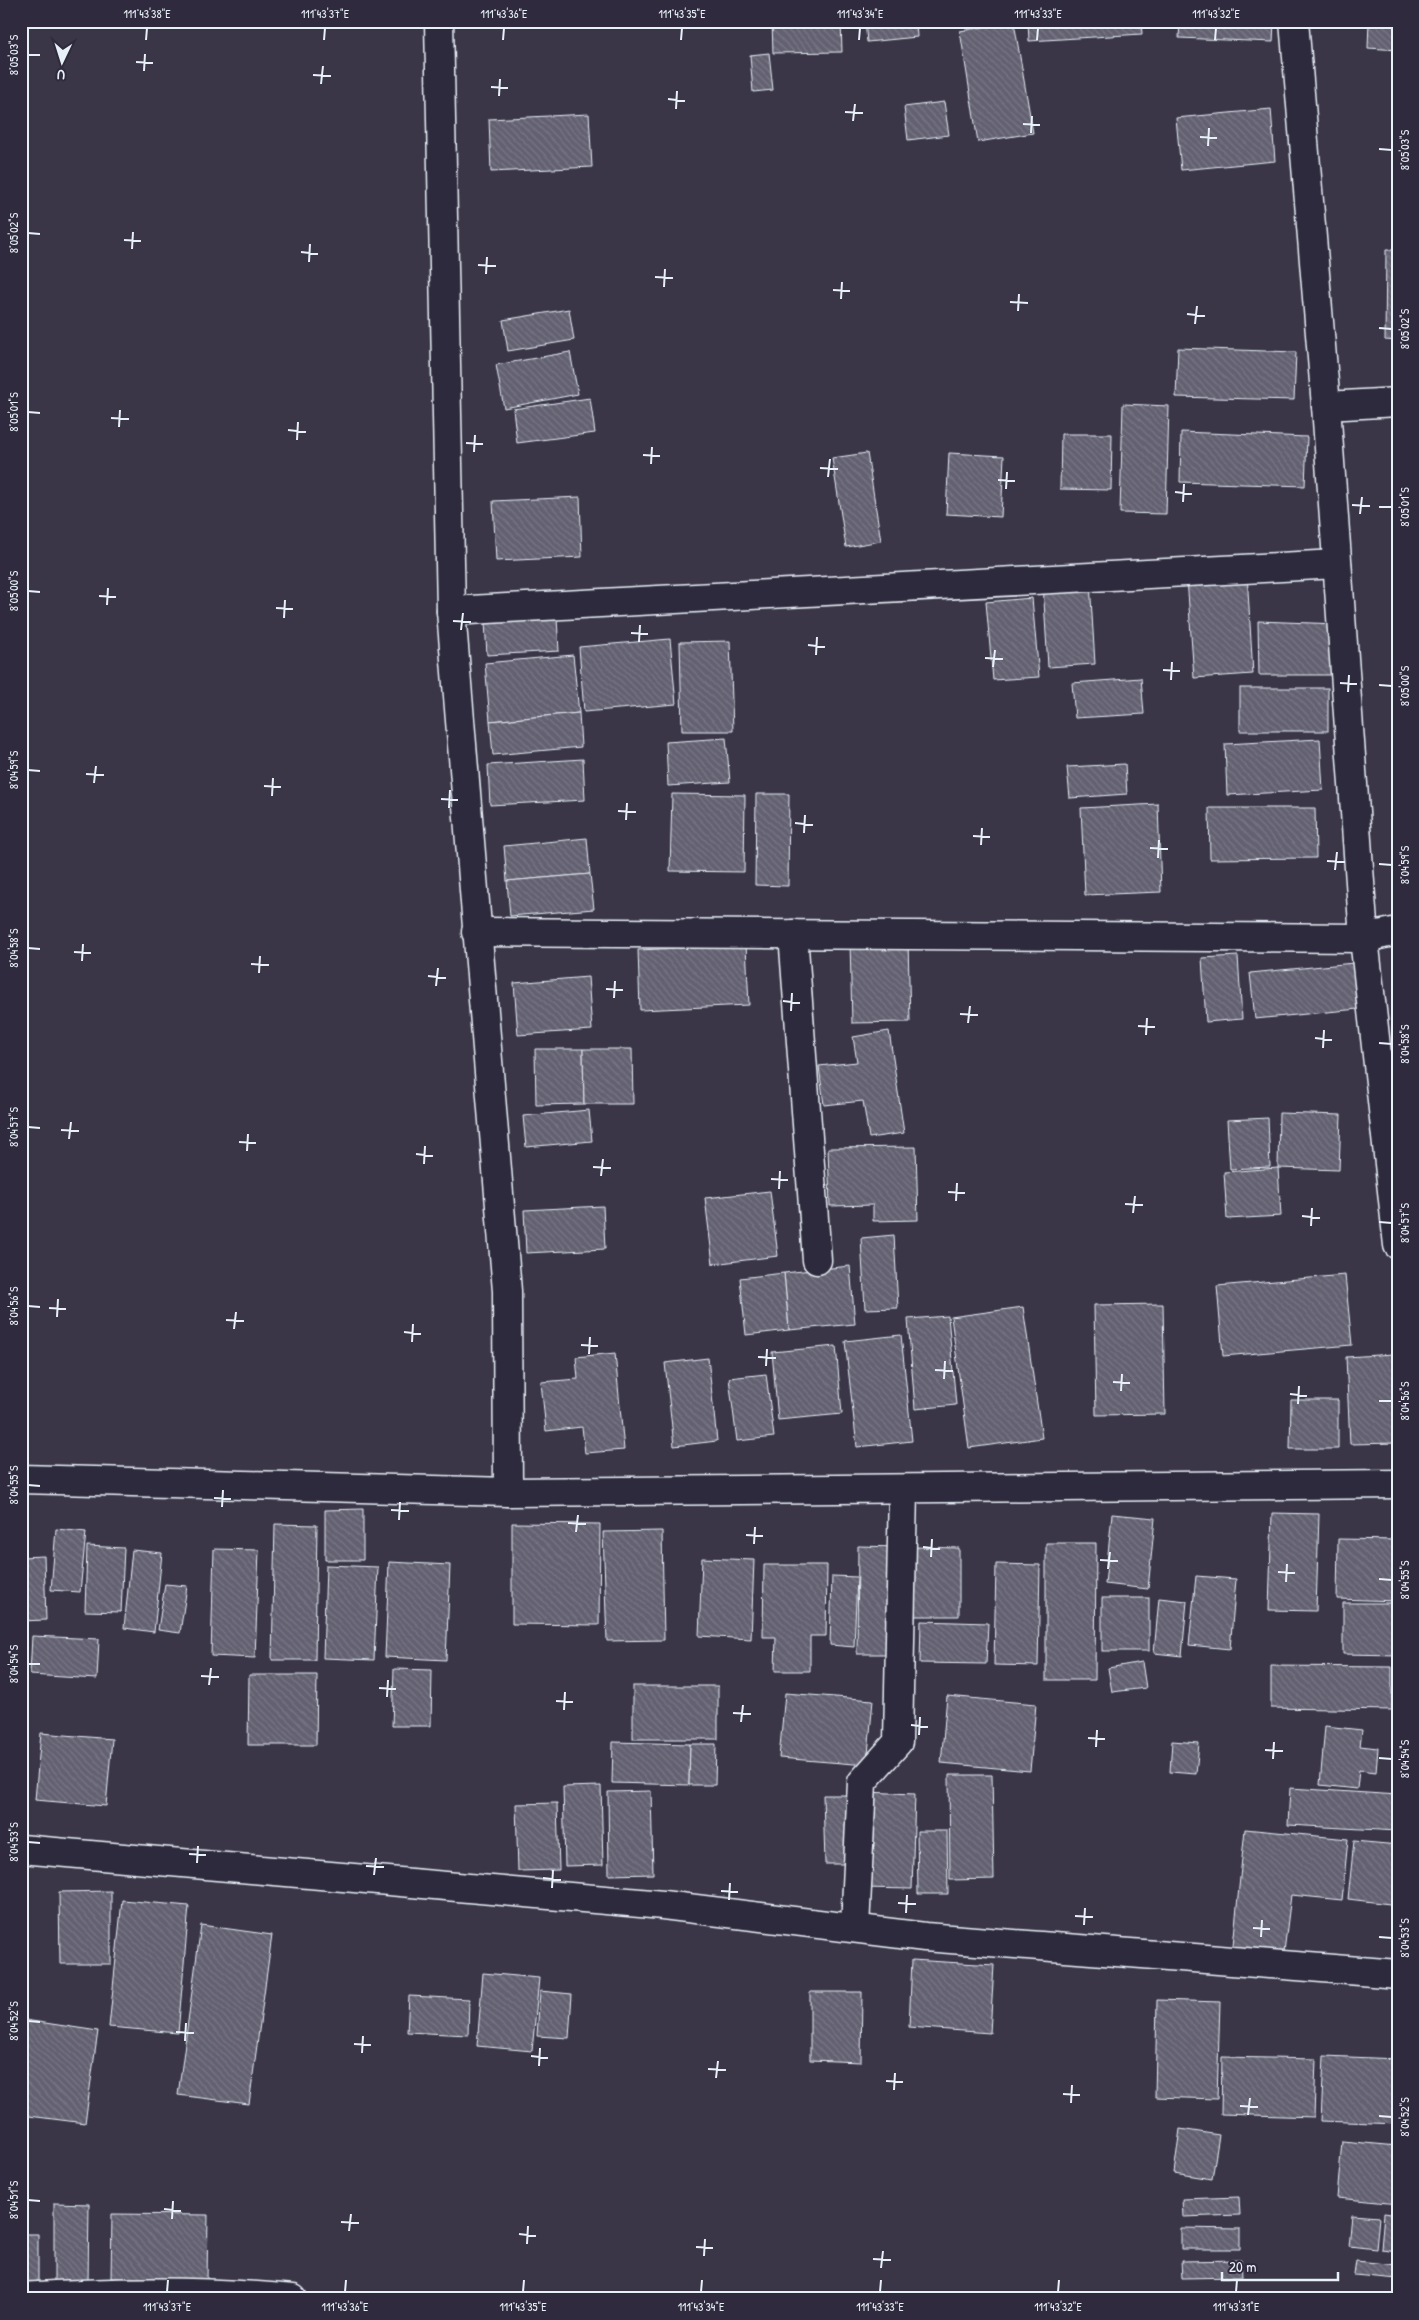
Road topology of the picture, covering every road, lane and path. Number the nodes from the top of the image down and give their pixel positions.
1 (438, 21) edge
2 (1294, 21) edge
3 (1398, 402) edge
4 (1326, 406) junction
5 (1338, 564) junction
6 (451, 611) junction
7 (1398, 931) edge
8 (476, 932) junction
9 (793, 934) junction
10 (1364, 938) junction
11 (1398, 1245) edge
12 (817, 1260) dead end
13 (21, 1480) edge
14 (1398, 1484) edge
15 (903, 1489) junction
16 (508, 1492) junction
17 (21, 1849) edge
18 (855, 1928) junction
19 (1398, 1974) edge
20 (21, 2297) edge
21 (293, 2299) edge

1 - 6 street
2 - 4 street
3 - 4 street
4 - 5 street
5 - 6 street
5 - 10 street
6 - 8 street
7 - 10 street
8 - 9 street
8 - 16 street
9 - 10 street
9 - 12 street
10 - 11 street
13 - 16 street
14 - 15 street
15 - 16 street
15 - 18 street
17 - 18 street
18 - 19 street
20 - 21 street

